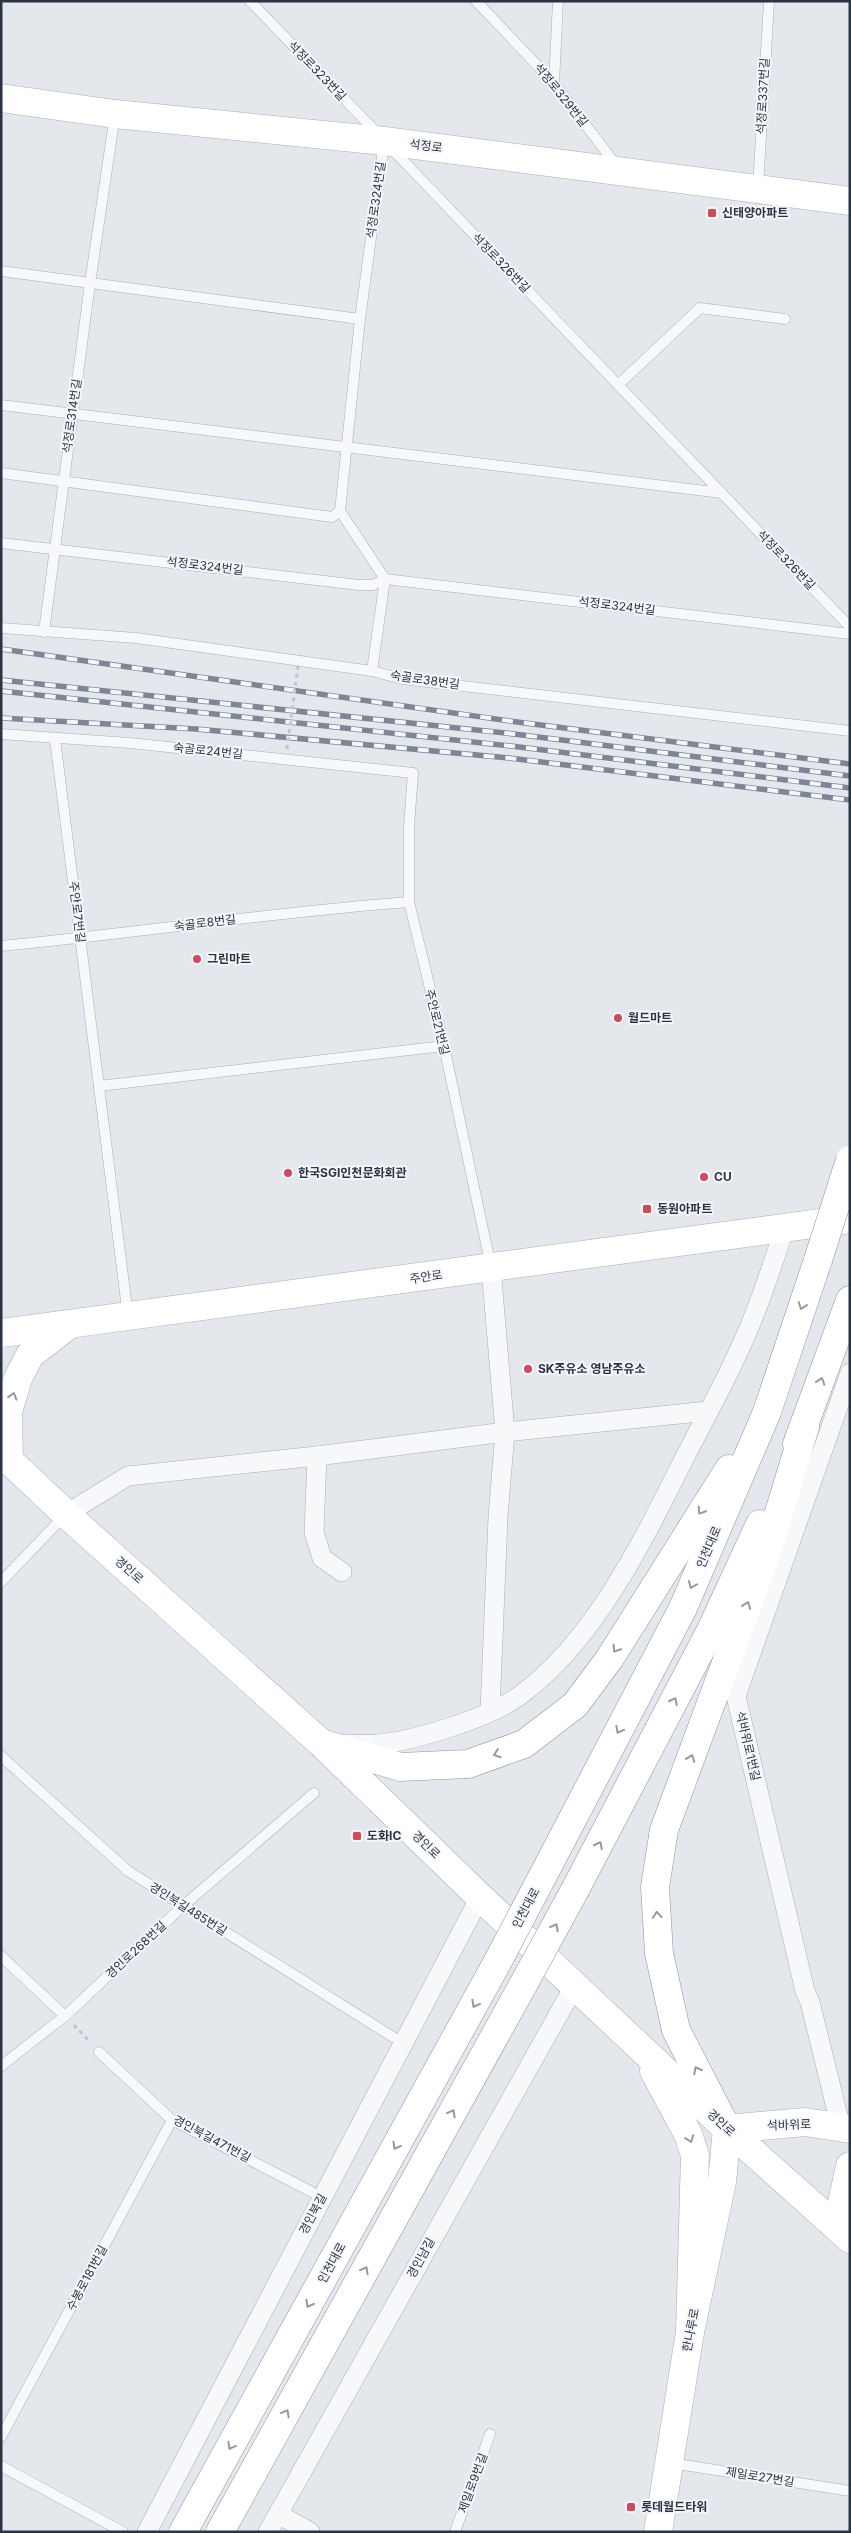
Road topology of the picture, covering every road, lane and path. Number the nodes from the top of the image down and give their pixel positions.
1 (250, 1) edge
2 (476, 1) edge
3 (558, 1) edge
4 (769, 1) edge
5 (554, 83) junction
6 (1, 98) edge
7 (115, 114) junction
8 (384, 141) junction
9 (620, 170) junction
10 (757, 190) junction
11 (850, 201) edge
12 (1, 272) edge
13 (90, 283) junction
14 (360, 319) junction
15 (785, 319) dead end
16 (618, 385) junction
17 (1, 405) edge
18 (72, 412) junction
19 (347, 446) junction
20 (1, 473) edge
21 (63, 482) junction
22 (722, 493) junction
23 (340, 511) junction
24 (1, 543) edge
25 (54, 548) junction
26 (385, 578) junction
27 (850, 627) edge
28 (1, 628) edge
29 (44, 632) junction
30 (850, 634) edge
31 (298, 666) dead end
32 (372, 671) junction
33 (850, 731) edge
34 (1, 734) edge
35 (55, 739) junction
36 (287, 749) dead end
37 (414, 773) joint
38 (409, 902) junction
39 (80, 938) junction
40 (1, 946) edge
41 (444, 1046) junction
42 (99, 1086) junction
43 (850, 1160) edge
44 (850, 1219) edge
45 (785, 1228) junction
46 (492, 1268) junction
47 (850, 1300) edge
48 (128, 1316) junction
49 (70, 1324) junction
50 (1, 1332) edge
51 (850, 1373) edge
52 (708, 1410) junction
53 (767, 1412) junction
54 (805, 1427) junction
55 (505, 1432) junction
56 (317, 1456) junction
57 (4, 1457) edge
58 (66, 1514) junction
59 (342, 1572) dead end
60 (1, 1582) edge
61 (490, 1712) junction
62 (322, 1743) junction
63 (1, 1756) edge
64 (314, 1792) dead end
65 (480, 1897) junction
66 (183, 1906) junction
67 (1, 1956) edge
68 (575, 1985) junction
69 (64, 2016) junction
70 (393, 2037) dead end
71 (643, 2050) junction
72 (99, 2052) joint
73 (1, 2066) edge
74 (172, 2120) junction
75 (845, 2128) edge
76 (728, 2129) junction
77 (850, 2166) edge
78 (312, 2192) dead end
79 (850, 2227) edge
80 (850, 2239) edge
81 (690, 2332) junction
82 (490, 2434) dead end
83 (1, 2437) edge
84 (670, 2462) junction
85 (1, 2466) edge
86 (850, 2491) edge
87 (278, 2514) junction
88 (123, 2532) edge
89 (146, 2532) edge
90 (183, 2532) edge
91 (220, 2532) edge
92 (268, 2532) edge
93 (310, 2532) edge
94 (455, 2532) edge
95 (658, 2532) edge

1 - 8 lane, 석정로323번길
2 - 5 lane, 석정로329번길
3 - 5 lane
4 - 10 lane, 석정로337번길
5 - 9 lane, 석정로329번길
6 - 7 main road, 석정로
7 - 8 main road, 석정로
7 - 13 lane, 석정로314번길
8 - 9 main road, 석정로
8 - 14 lane, 석정로324번길
8 - 16 lane, 석정로326번길
9 - 10 main road, 석정로
10 - 11 main road, 석정로
12 - 13 lane
13 - 14 lane
13 - 18 lane, 석정로314번길
14 - 19 lane, 석정로324번길
15 - 16 lane
16 - 22 lane, 석정로326번길
17 - 18 lane
18 - 19 lane
18 - 21 lane, 석정로314번길
19 - 22 lane
19 - 23 lane, 석정로324번길
20 - 21 lane
21 - 23 lane
21 - 25 lane, 석정로314번길
22 - 27 lane, 석정로326번길
23 - 26 lane
24 - 25 lane
25 - 26 lane, 석정로324번길
25 - 29 lane, 석정로314번길
26 - 30 lane, 석정로324번길
26 - 32 lane
28 - 29 lane, 숙골로38번길
29 - 32 lane, 숙골로38번길
31 - 36 path, bridge
32 - 33 lane, 숙골로38번길
34 - 35 lane, 숙골로24번길
35 - 37 lane, 숙골로24번길
35 - 39 lane, 주안로7번길
37 - 38 lane, 주안로21번길
38 - 39 lane, 숙골로8번길
38 - 41 lane, 주안로21번길
39 - 40 lane, 숙골로8번길
39 - 42 lane, 주안로7번길
41 - 42 lane
41 - 46 lane, 주안로21번길
42 - 48 lane, 주안로7번길
43 -> 53 main road, 인천대로, bridge
44 - 45 main road, 주안로
45 - 46 main road, 주안로
45 - 52 street
46 - 48 main road, 주안로
46 - 55 street
54 -> 47 main road
48 - 49 main road, 주안로
49 - 50 main road, 주안로
57 -> 49 main road
51 - 75 street, 석바위로1번길
52 - 55 street
52 - 61 street
53 -> 62 main road
53 -> 90 main road, 인천대로, bridge
76 -> 54 main road
91 -> 54 main road, bridge
55 - 56 street
55 - 61 street
56 - 58 street
56 - 59 street
57 - 58 main road, 경인로
58 - 60 lane
58 - 62 main road, 경인로
61 - 62 street
62 - 65 main road, 경인로
63 - 66 lane, 경인북길485번길
64 - 66 lane, 경인로268번길
65 - 68 main road, 경인로
65 - 89 street, 경인북길
66 - 69 lane, 경인로268번길
66 - 70 lane, 경인북길485번길
67 - 69 lane
68 - 71 main road, 경인로
68 - 87 street, 경인남길
69 - 72 path
69 - 73 lane, 경인로268번길
71 - 76 main road, 경인로
71 -> 81 main road
72 - 74 lane, 경인북길471번길
74 - 78 lane, 경인북길471번길
74 - 83 lane, 수봉로181번길
75 - 76 main road, 석바위로
76 - 80 main road, 경인로
76 - 81 main road, 한나루로
77 - 79 main road
81 - 84 main road, 한나루로
82 - 94 lane, 제일로9번길
84 - 86 lane, 제일로27번길
84 - 95 main road, 한나루로
85 - 88 lane
87 - 92 street, 경인남길
87 - 93 street

